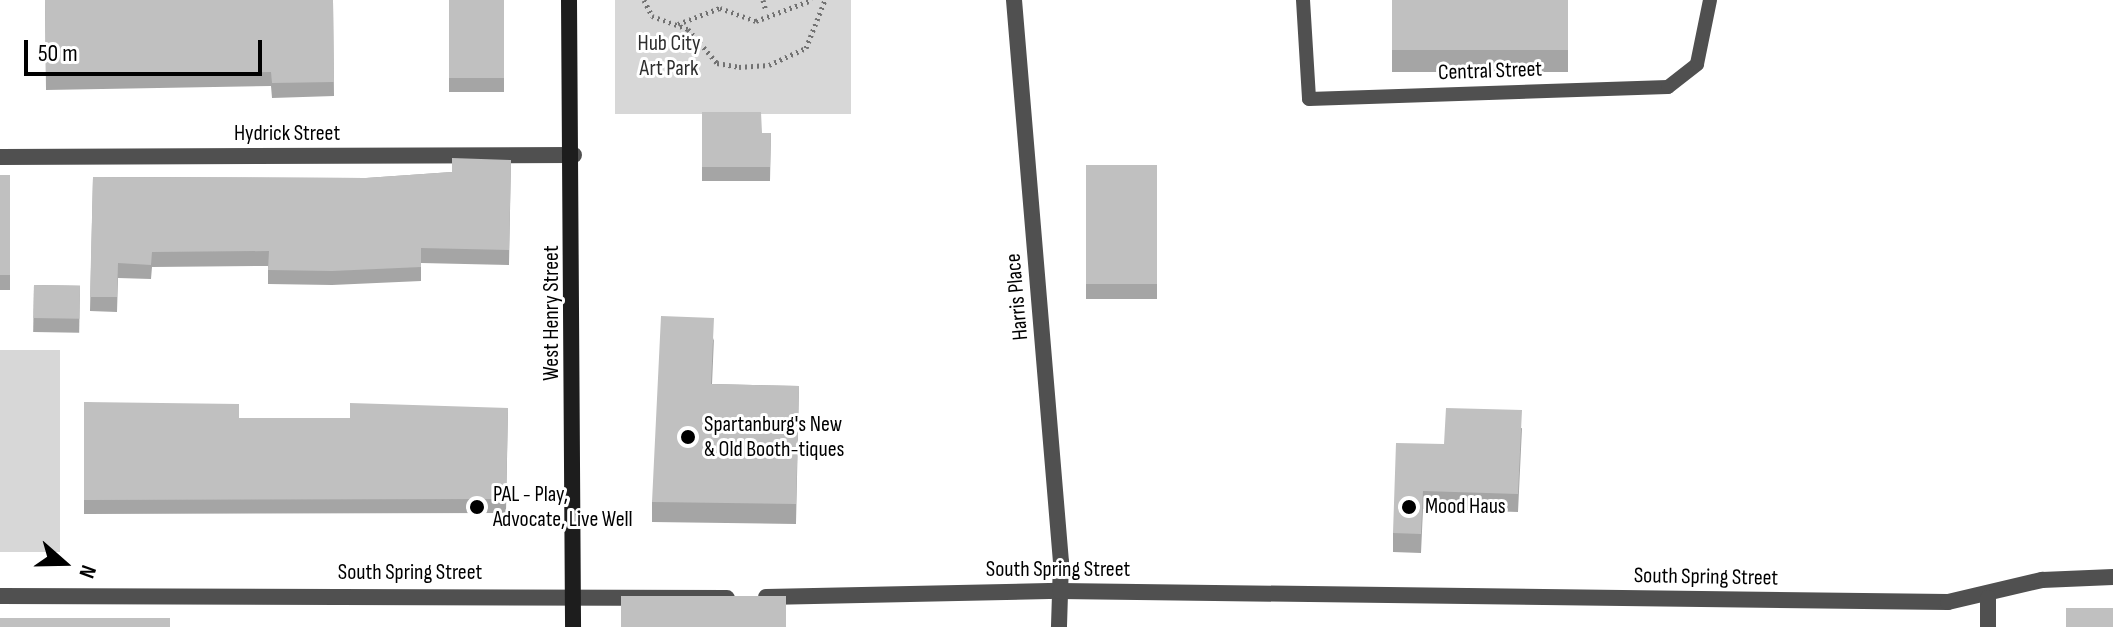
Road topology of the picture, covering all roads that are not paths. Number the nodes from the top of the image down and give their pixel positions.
1 (569, 0) edge
2 (1014, 0) edge
3 (1303, 0) edge
4 (1710, 0) edge
5 (574, 155) junction
6 (0, 157) edge
7 (2113, 577) edge
8 (1060, 591) junction
9 (572, 595) junction
10 (0, 596) edge
11 (1988, 598) junction
12 (573, 627) edge
13 (1059, 627) edge
14 (1988, 627) edge

1 - 5 main road, West Henry Street
2 - 8 street, Harris Place
3 - 4 lane, Central Street
5 - 6 street, Hydrick Street
5 - 9 main road, West Henry Street
7 - 11 street, South Spring Street
8 - 9 street, South Spring Street
8 - 11 street, South Spring Street
8 - 13 street, Harris Place
9 - 10 street, South Spring Street
9 - 12 main road, West Henry Street
11 - 14 street

